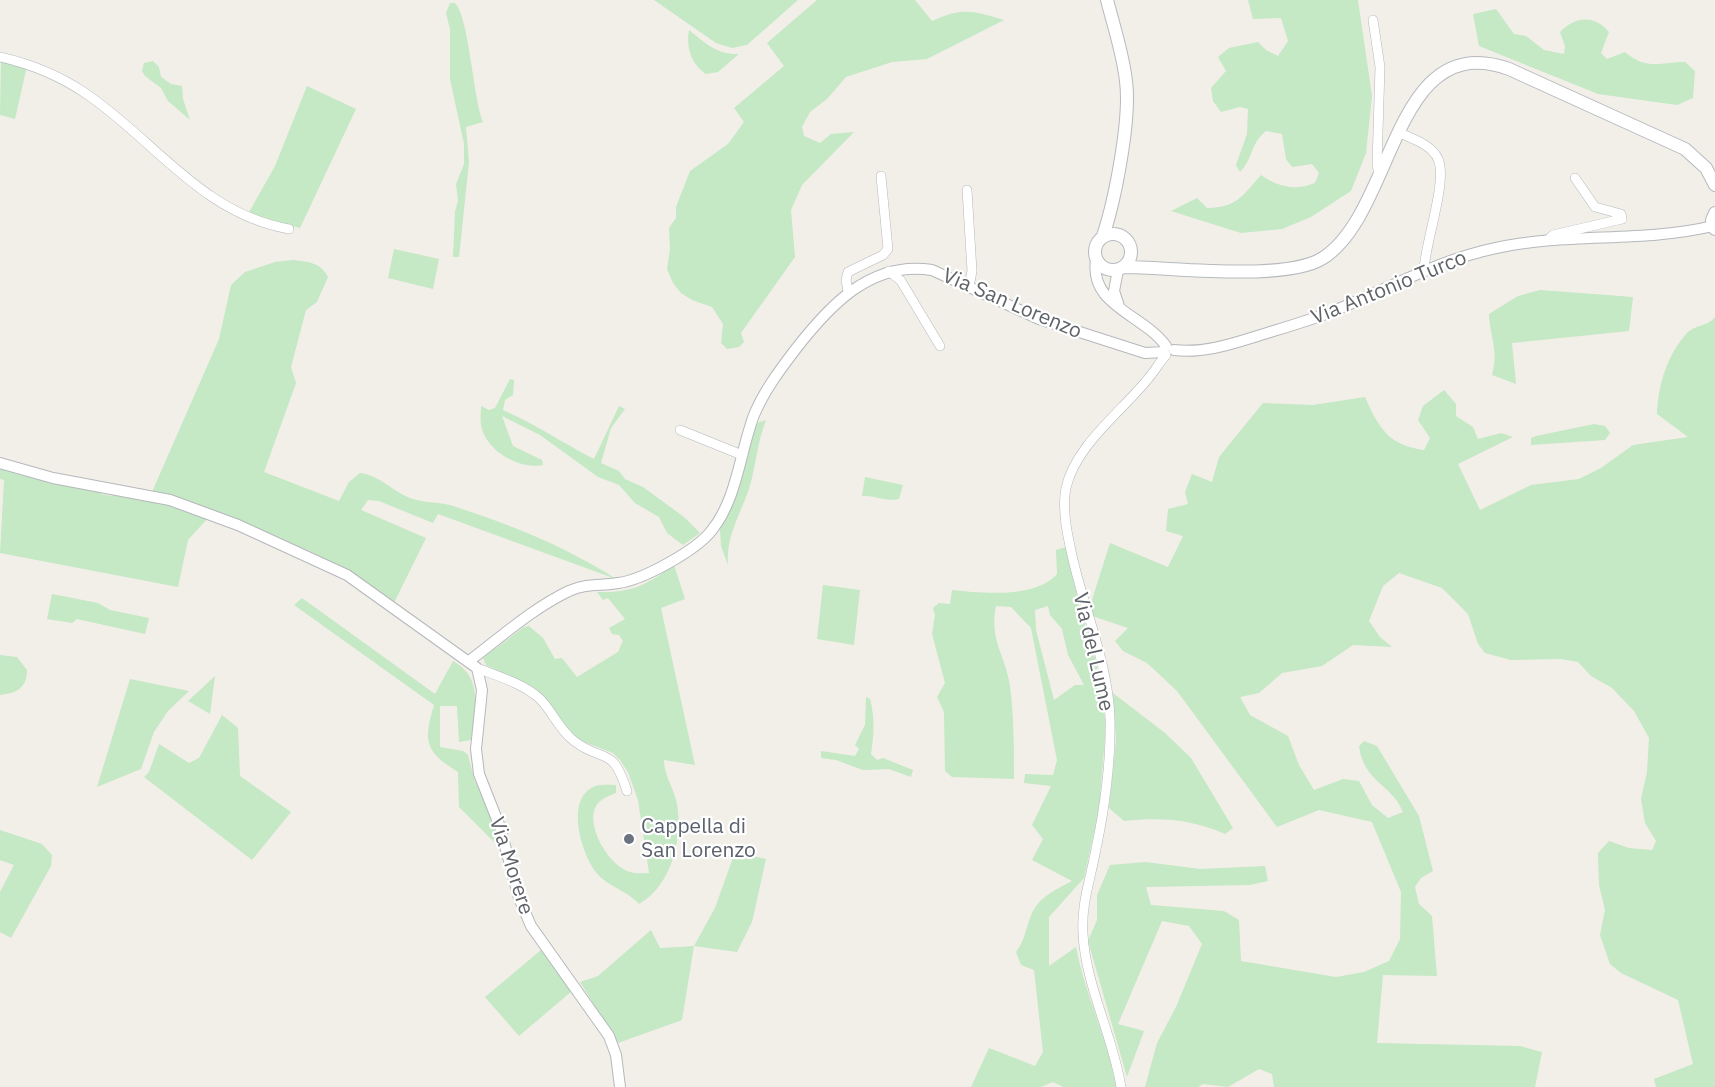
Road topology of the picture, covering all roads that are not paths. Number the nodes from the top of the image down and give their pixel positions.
1 (1107, 0) edge
2 (1373, 20) dead end
3 (0, 57) edge
4 (1400, 133) junction
5 (881, 176) dead end
6 (1379, 176) junction
7 (1575, 178) dead end
8 (1715, 185) edge
9 (967, 190) dead end
10 (1112, 205) junction
11 (1715, 213) edge
12 (1714, 228) edge
13 (289, 229) dead end
14 (1120, 235) junction
15 (1103, 236) junction
16 (1549, 239) junction
17 (1131, 248) junction
18 (1096, 260) junction
19 (1121, 268) junction
20 (1170, 268) junction
21 (1424, 270) junction
22 (889, 271) junction
23 (969, 286) junction
24 (848, 291) junction
25 (1121, 309) junction
26 (940, 346) dead end
27 (1167, 351) junction
28 (680, 429) dead end
29 (742, 455) junction
30 (0, 463) edge
31 (473, 665) junction
32 (627, 791) dead end
33 (620, 1087) edge
34 (1121, 1087) edge

1 - 10 main road
2 - 6 street
3 - 13 street
4 - 6 main road
4 - 8 main road
4 - 21 street
5 - 24 street
6 - 20 main road
7 - 16 street
9 - 23 street
10 - 14 main road
10 - 15 main road
11 - 12 main road
12 - 16 street, Via Antonio Turco
14 - 15 main road
14 - 17 main road
15 - 18 main road
16 - 21 street, Via Antonio Turco
17 - 19 main road
17 - 20 main road
18 - 19 main road
18 - 25 street
19 - 20 main road
19 - 25 street
21 - 27 street, Via Antonio Turco
22 - 23 street, Via San Lorenzo
22 - 24 street, Via San Lorenzo
22 - 26 street
23 - 27 street, Via San Lorenzo
24 - 29 street, Via San Lorenzo
25 - 27 street
27 - 34 street, Via del Lume
28 - 29 street
29 - 31 street, Via San Lorenzo
30 - 31 street
31 - 32 street
31 - 33 street, Via Morere

